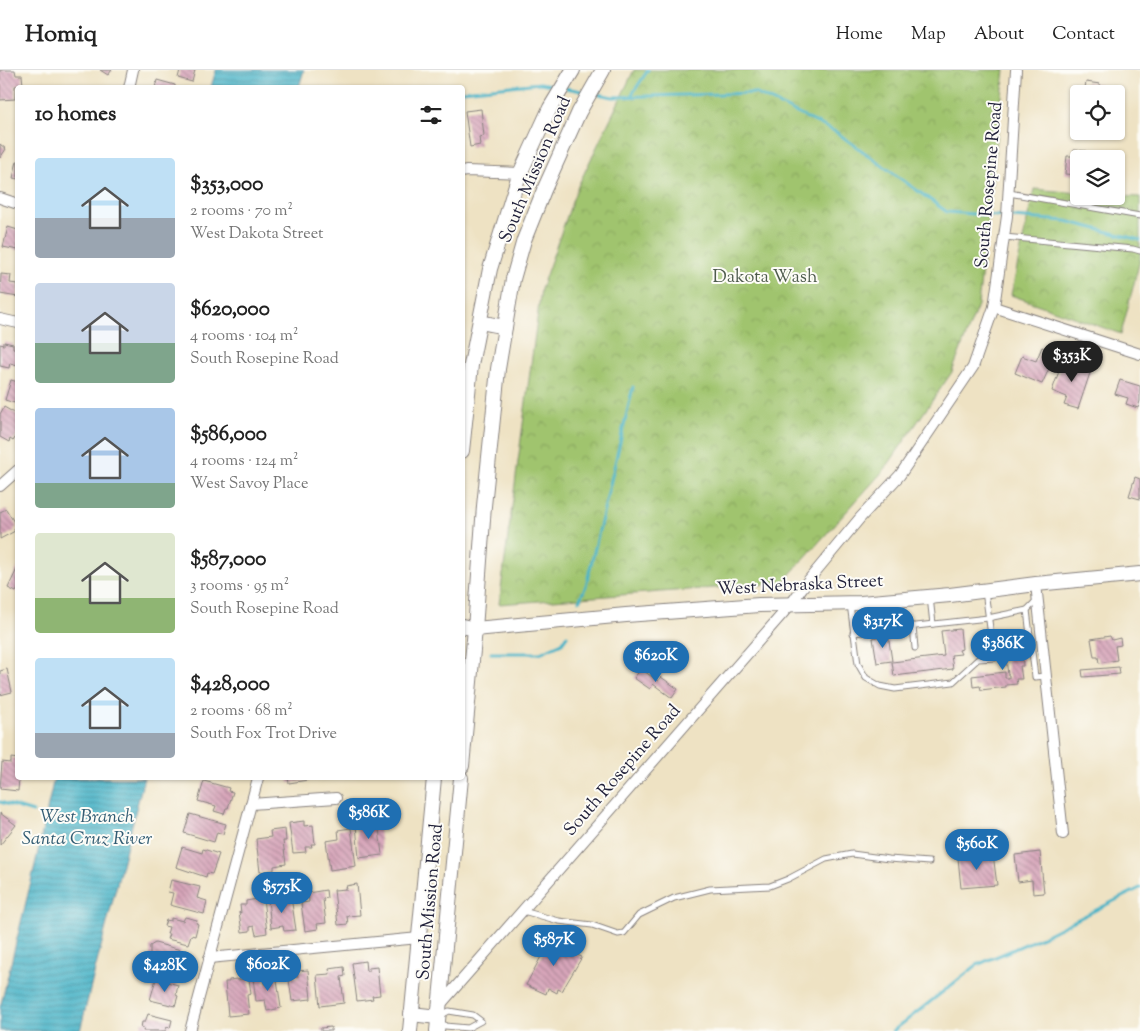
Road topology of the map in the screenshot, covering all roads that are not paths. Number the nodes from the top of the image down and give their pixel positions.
1 (134, 70) edge
2 (573, 70) edge
3 (1016, 70) edge
4 (602, 72) edge
5 (130, 85) edge
6 (465, 171) edge
7 (520, 173) junction
8 (1009, 193) junction
9 (0, 198) edge
10 (15, 203) edge
11 (1140, 216) edge
12 (1004, 237) junction
13 (1140, 251) edge
14 (994, 307) junction
15 (0, 319) edge
16 (480, 322) junction
17 (15, 323) edge
18 (505, 327) junction
19 (1140, 354) edge
20 (465, 423) edge
21 (15, 473) edge
22 (0, 486) edge
23 (1140, 574) edge
24 (1036, 584) junction
25 (985, 590) junction
26 (930, 596) junction
27 (890, 600) junction
28 (1038, 600) junction
29 (850, 603) junction
30 (791, 604) junction
31 (1027, 610) junction
32 (988, 618) junction
33 (933, 624) junction
34 (913, 626) junction
35 (469, 628) edge
36 (894, 628) junction
37 (854, 633) junction
38 (915, 648) dead end
39 (1046, 676) junction
40 (465, 707) edge
41 (257, 780) edge
42 (434, 780) edge
43 (461, 780) edge
44 (336, 798) dead end
45 (251, 804) junction
46 (1063, 834) dead end
47 (929, 862) dead end
48 (522, 911) junction
49 (419, 938) junction
50 (209, 958) junction
51 (439, 1011) junction
52 (411, 1014) junction
53 (190, 1031) edge
54 (410, 1031) edge
55 (437, 1031) edge

1 - 5 street
2 - 7 main road, South Mission Road
3 - 8 street, South Rosepine Road
4 - 18 main road, South Mission Road
6 - 7 street
7 - 16 main road, South Mission Road
8 - 11 lane
8 - 12 street, South Rosepine Road
9 - 10 street
12 - 13 lane
12 - 14 street, South Rosepine Road
14 - 19 street
14 - 30 street, South Rosepine Road
15 - 17 street
16 - 18 main road
16 - 20 main road, South Mission Road
18 - 35 main road, South Mission Road
21 - 22 street
23 - 24 main road, West Nebraska Street
24 - 25 main road, West Nebraska Street
24 - 28 street
25 - 26 main road, West Nebraska Street
25 - 32 lane
26 - 27 main road, West Nebraska Street
26 - 33 lane
27 - 29 main road, West Nebraska Street
27 - 36 lane
28 - 31 lane
28 - 39 street
29 - 30 main road, West Nebraska Street
29 - 37 lane
30 - 35 main road, West Nebraska Street
30 - 48 street, South Rosepine Road
31 - 32 lane
31 - 39 lane
32 - 33 lane
32 - 37 lane
33 - 34 lane
34 - 36 lane
34 - 38 lane
35 - 40 main road, South Mission Road
36 - 37 lane
39 - 46 street
41 - 45 street
42 - 49 main road, South Mission Road
43 - 51 main road, South Mission Road
44 - 45 street
45 - 50 street
47 - 48 lane
48 - 51 street, South Rosepine Road
49 - 50 street
49 - 52 main road, South Mission Road
50 - 53 street
51 - 51 lane
51 - 52 main road
51 - 55 main road, South Mission Road
52 - 54 main road, South Mission Road

